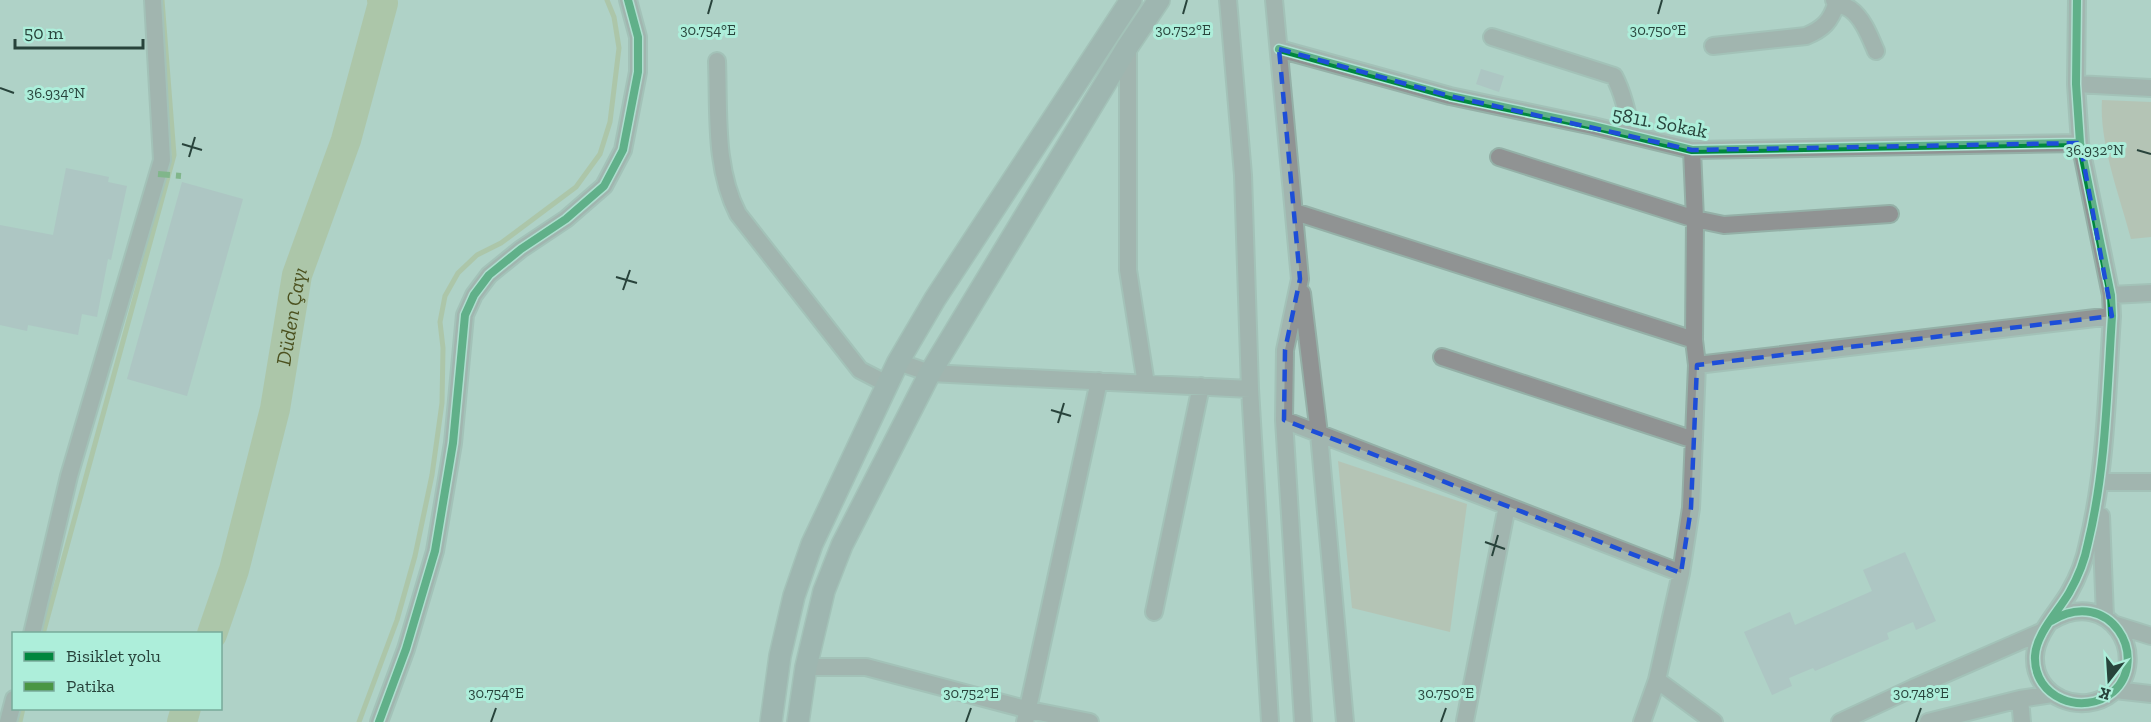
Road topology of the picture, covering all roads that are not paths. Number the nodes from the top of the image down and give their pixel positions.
1 (153, 0) edge
2 (628, 0) edge
3 (1160, 0) edge
4 (1228, 0) edge
5 (1274, 0) edge
6 (2077, 0) edge
7 (1835, 2) edge
8 (1128, 3) edge
9 (1492, 37) dead end
10 (1128, 46) junction
11 (1713, 46) dead end
12 (1279, 49) junction
13 (1876, 51) dead end
14 (717, 61) dead end
15 (2076, 84) junction
16 (2151, 88) edge
17 (1631, 135) junction
18 (2080, 143) junction
19 (1692, 150) junction
20 (1499, 157) dead end
21 (1295, 212) junction
22 (1890, 214) dead end
23 (1695, 219) junction
24 (1300, 279) junction
25 (2151, 293) edge
26 (2111, 295) junction
27 (2112, 316) junction
28 (1694, 340) junction
29 (1442, 357) dead end
30 (898, 362) junction
31 (1697, 365) junction
32 (930, 373) junction
33 (1099, 381) junction
34 (887, 384) junction
35 (1146, 384) junction
36 (1201, 387) junction
37 (1250, 389) junction
38 (1284, 420) junction
39 (1319, 434) junction
40 (1694, 440) junction
41 (2100, 482) junction
42 (2151, 482) edge
43 (1507, 506) junction
44 (1681, 573) junction
45 (1154, 612) dead end
46 (2111, 621) junction
47 (2046, 627) junction
48 (32, 632) edge
49 (2151, 636) edge
50 (806, 667) junction
51 (1657, 680) junction
52 (2115, 690) junction
53 (2052, 694) junction
54 (2151, 694) edge
55 (2020, 699) junction
56 (12, 707) edge
57 (1027, 716) edge
58 (1466, 721) edge
59 (8, 722) edge
60 (379, 722) edge
61 (771, 722) edge
62 (798, 722) edge
63 (1087, 722) edge
64 (1270, 722) edge
65 (1303, 722) edge
66 (1345, 722) edge
67 (1642, 722) edge
68 (1714, 722) edge
69 (1840, 722) edge
70 (1928, 722) edge
71 (2022, 722) edge

1 - 48 street
2 - 60 street
3 - 10 main road
4 - 37 street
5 - 12 street
6 - 15 street
7 - 11 street
7 - 13 street
8 - 30 main road
9 - 17 street
10 - 32 main road
10 - 35 street
12 - 17 street, 5811. Sokak
12 - 21 street
14 - 34 street
15 - 16 street
15 - 18 street
17 - 19 street, 5811. Sokak
18 - 19 street, 5811. Sokak
18 - 26 street
19 - 23 street
20 - 23 street
21 - 24 street
21 - 28 street
22 - 23 street
23 - 28 street
24 - 38 street
24 - 39 street
25 - 26 street
26 - 27 street
27 - 31 street
27 - 41 street
28 - 31 street
29 - 40 street
30 - 32 street
30 - 34 main road
31 - 40 street
32 - 33 street
32 - 50 main road
33 - 35 street
33 - 57 street
34 - 61 main road
35 - 36 street
36 - 37 street
36 - 45 street
37 - 64 street
38 - 39 street
38 - 65 street
39 - 43 street
39 - 66 street
40 - 44 street
41 - 42 street
41 - 46 street
41 - 47 street
43 - 44 street
43 - 58 street
44 - 51 street
46 - 47 street
46 - 49 street
46 - 52 street
47 - 53 street
47 - 69 street
50 - 57 street
50 - 62 main road
51 - 67 street
51 - 68 street
52 - 53 street
52 - 54 street
53 - 55 street
55 - 70 street
55 - 71 street
56 - 59 street
57 - 63 street

